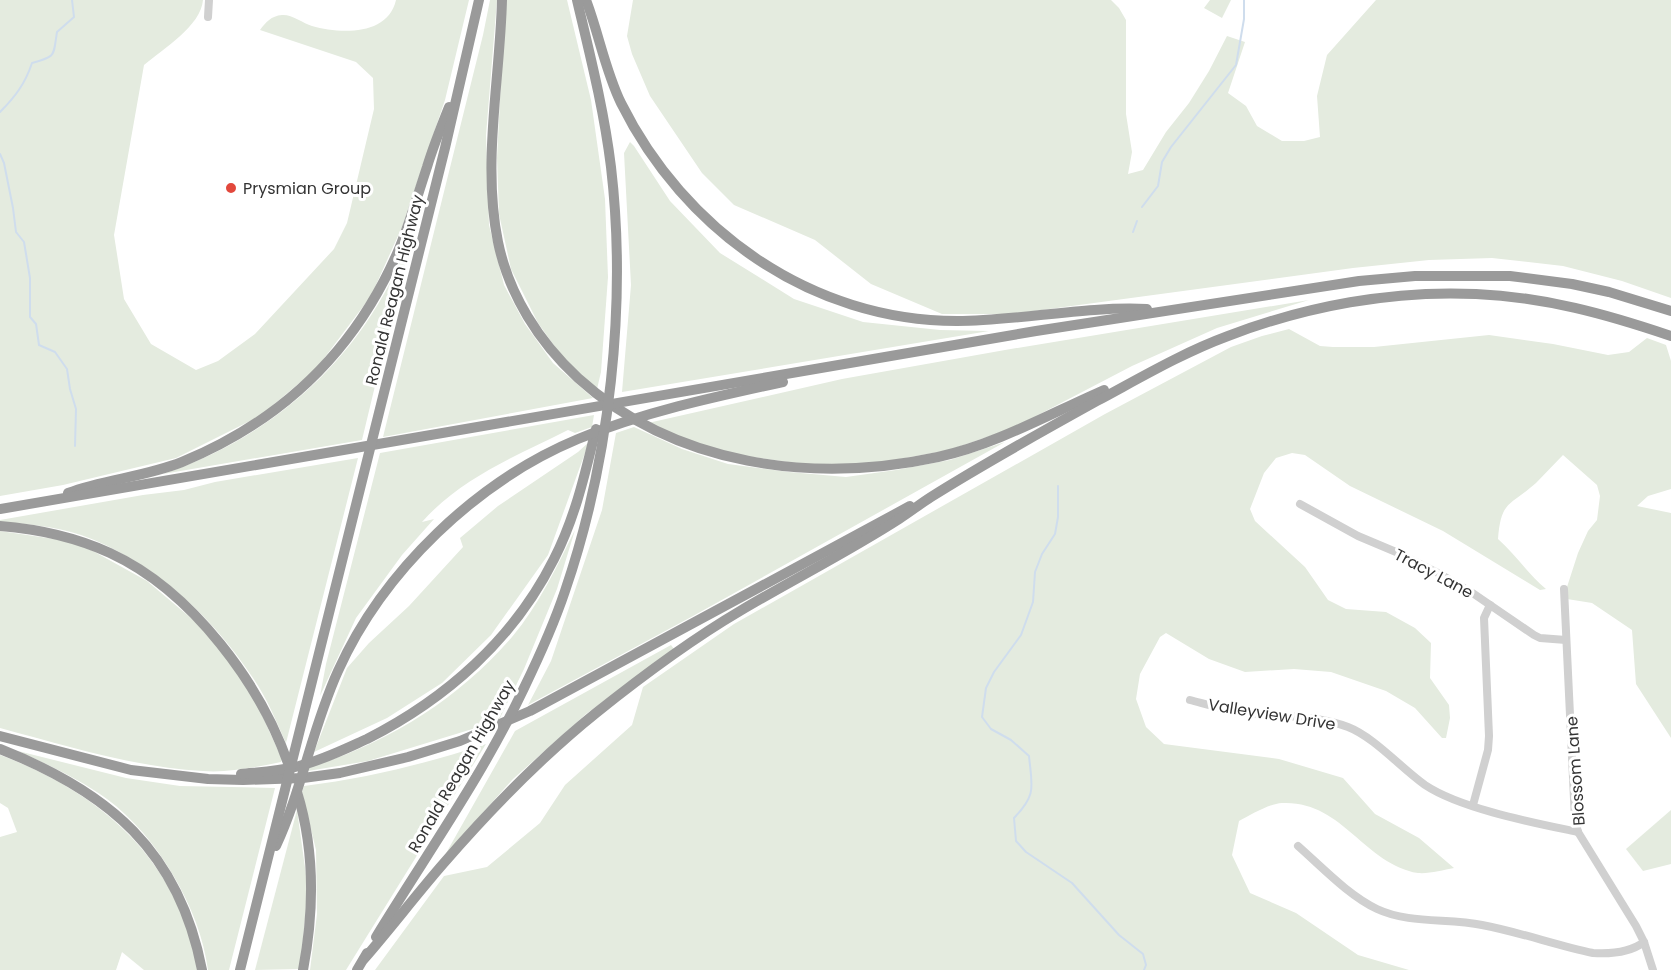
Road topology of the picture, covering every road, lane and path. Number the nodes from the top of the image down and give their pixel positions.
1 (209, 0) edge
2 (479, 0) edge
3 (502, 0) edge
4 (577, 0) edge
5 (586, 0) edge
6 (208, 17) dead end
7 (466, 59) junction
8 (1174, 310) junction
9 (1671, 311) edge
10 (1671, 336) edge
11 (1180, 357) junction
12 (823, 369) junction
13 (595, 452) junction
14 (927, 499) junction
15 (44, 502) junction
16 (1300, 504) dead end
17 (0, 509) edge
18 (0, 525) edge
19 (1564, 589) dead end
20 (1490, 605) junction
21 (1566, 640) junction
22 (1190, 700) dead end
23 (0, 736) edge
24 (0, 749) edge
25 (208, 779) junction
26 (1473, 805) junction
27 (1578, 832) junction
28 (1298, 846) dead end
29 (267, 864) junction
30 (1644, 942) junction
31 (364, 959) junction
32 (202, 970) edge
33 (240, 970) edge
34 (303, 970) edge
35 (357, 970) edge
36 (1653, 970) edge

1 - 6 street
2 - 7 highway, Ronald Reagan Highway
3 - 11 highway
4 - 13 highway
5 - 8 highway
7 - 15 highway
7 - 29 highway, Ronald Reagan Highway
8 - 9 highway
8 - 12 highway
10 - 11 highway
11 - 14 highway
12 - 15 highway
12 - 29 highway
13 - 25 highway
13 - 31 highway, Ronald Reagan Highway
14 - 25 highway
14 - 31 highway
15 - 17 highway
16 - 20 street, Tracy Lane
18 - 34 highway
19 - 21 street, Blossom Lane
20 - 21 street, Tracy Lane
20 - 26 street
21 - 27 street, Blossom Lane
22 - 26 street, Valleyview Drive
23 - 25 highway
24 - 32 highway
26 - 27 street, Valleyview Drive
27 - 30 street, Blossom Lane
28 - 30 street
29 - 33 highway, Ronald Reagan Highway
30 - 36 street, Blossom Lane
31 - 35 highway, Ronald Reagan Highway

